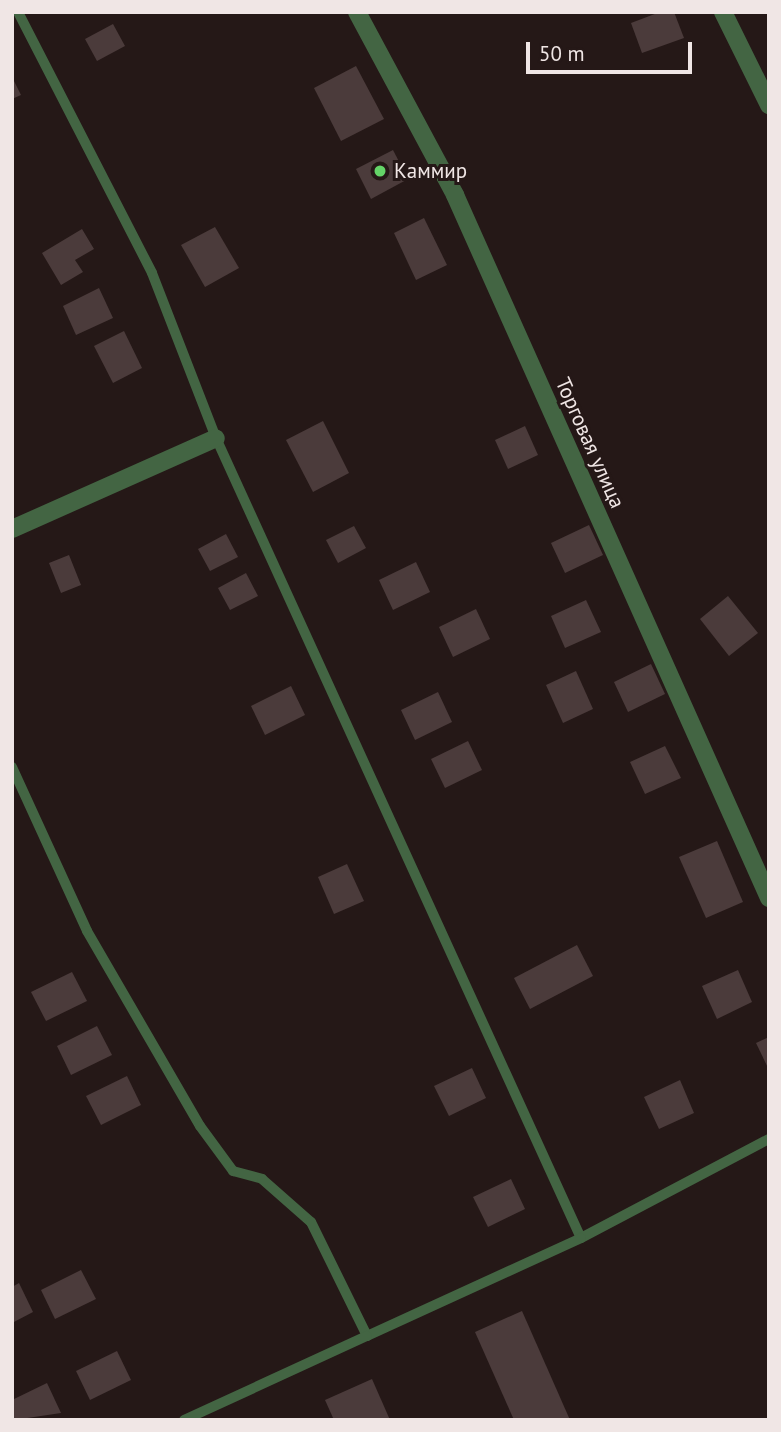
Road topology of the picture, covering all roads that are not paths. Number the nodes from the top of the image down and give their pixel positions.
1 (18, 12) edge
2 (357, 12) edge
3 (723, 12) edge
4 (769, 105) edge
5 (216, 438) junction
6 (12, 529) edge
7 (12, 767) edge
8 (769, 898) edge
9 (769, 1139) edge
10 (581, 1238) junction
11 (367, 1336) junction
12 (184, 1420) edge

1 - 5 lane
2 - 8 street, Торговая улица
3 - 4 street
5 - 6 street
5 - 10 lane
7 - 11 lane
9 - 10 lane
10 - 11 lane
11 - 12 lane

